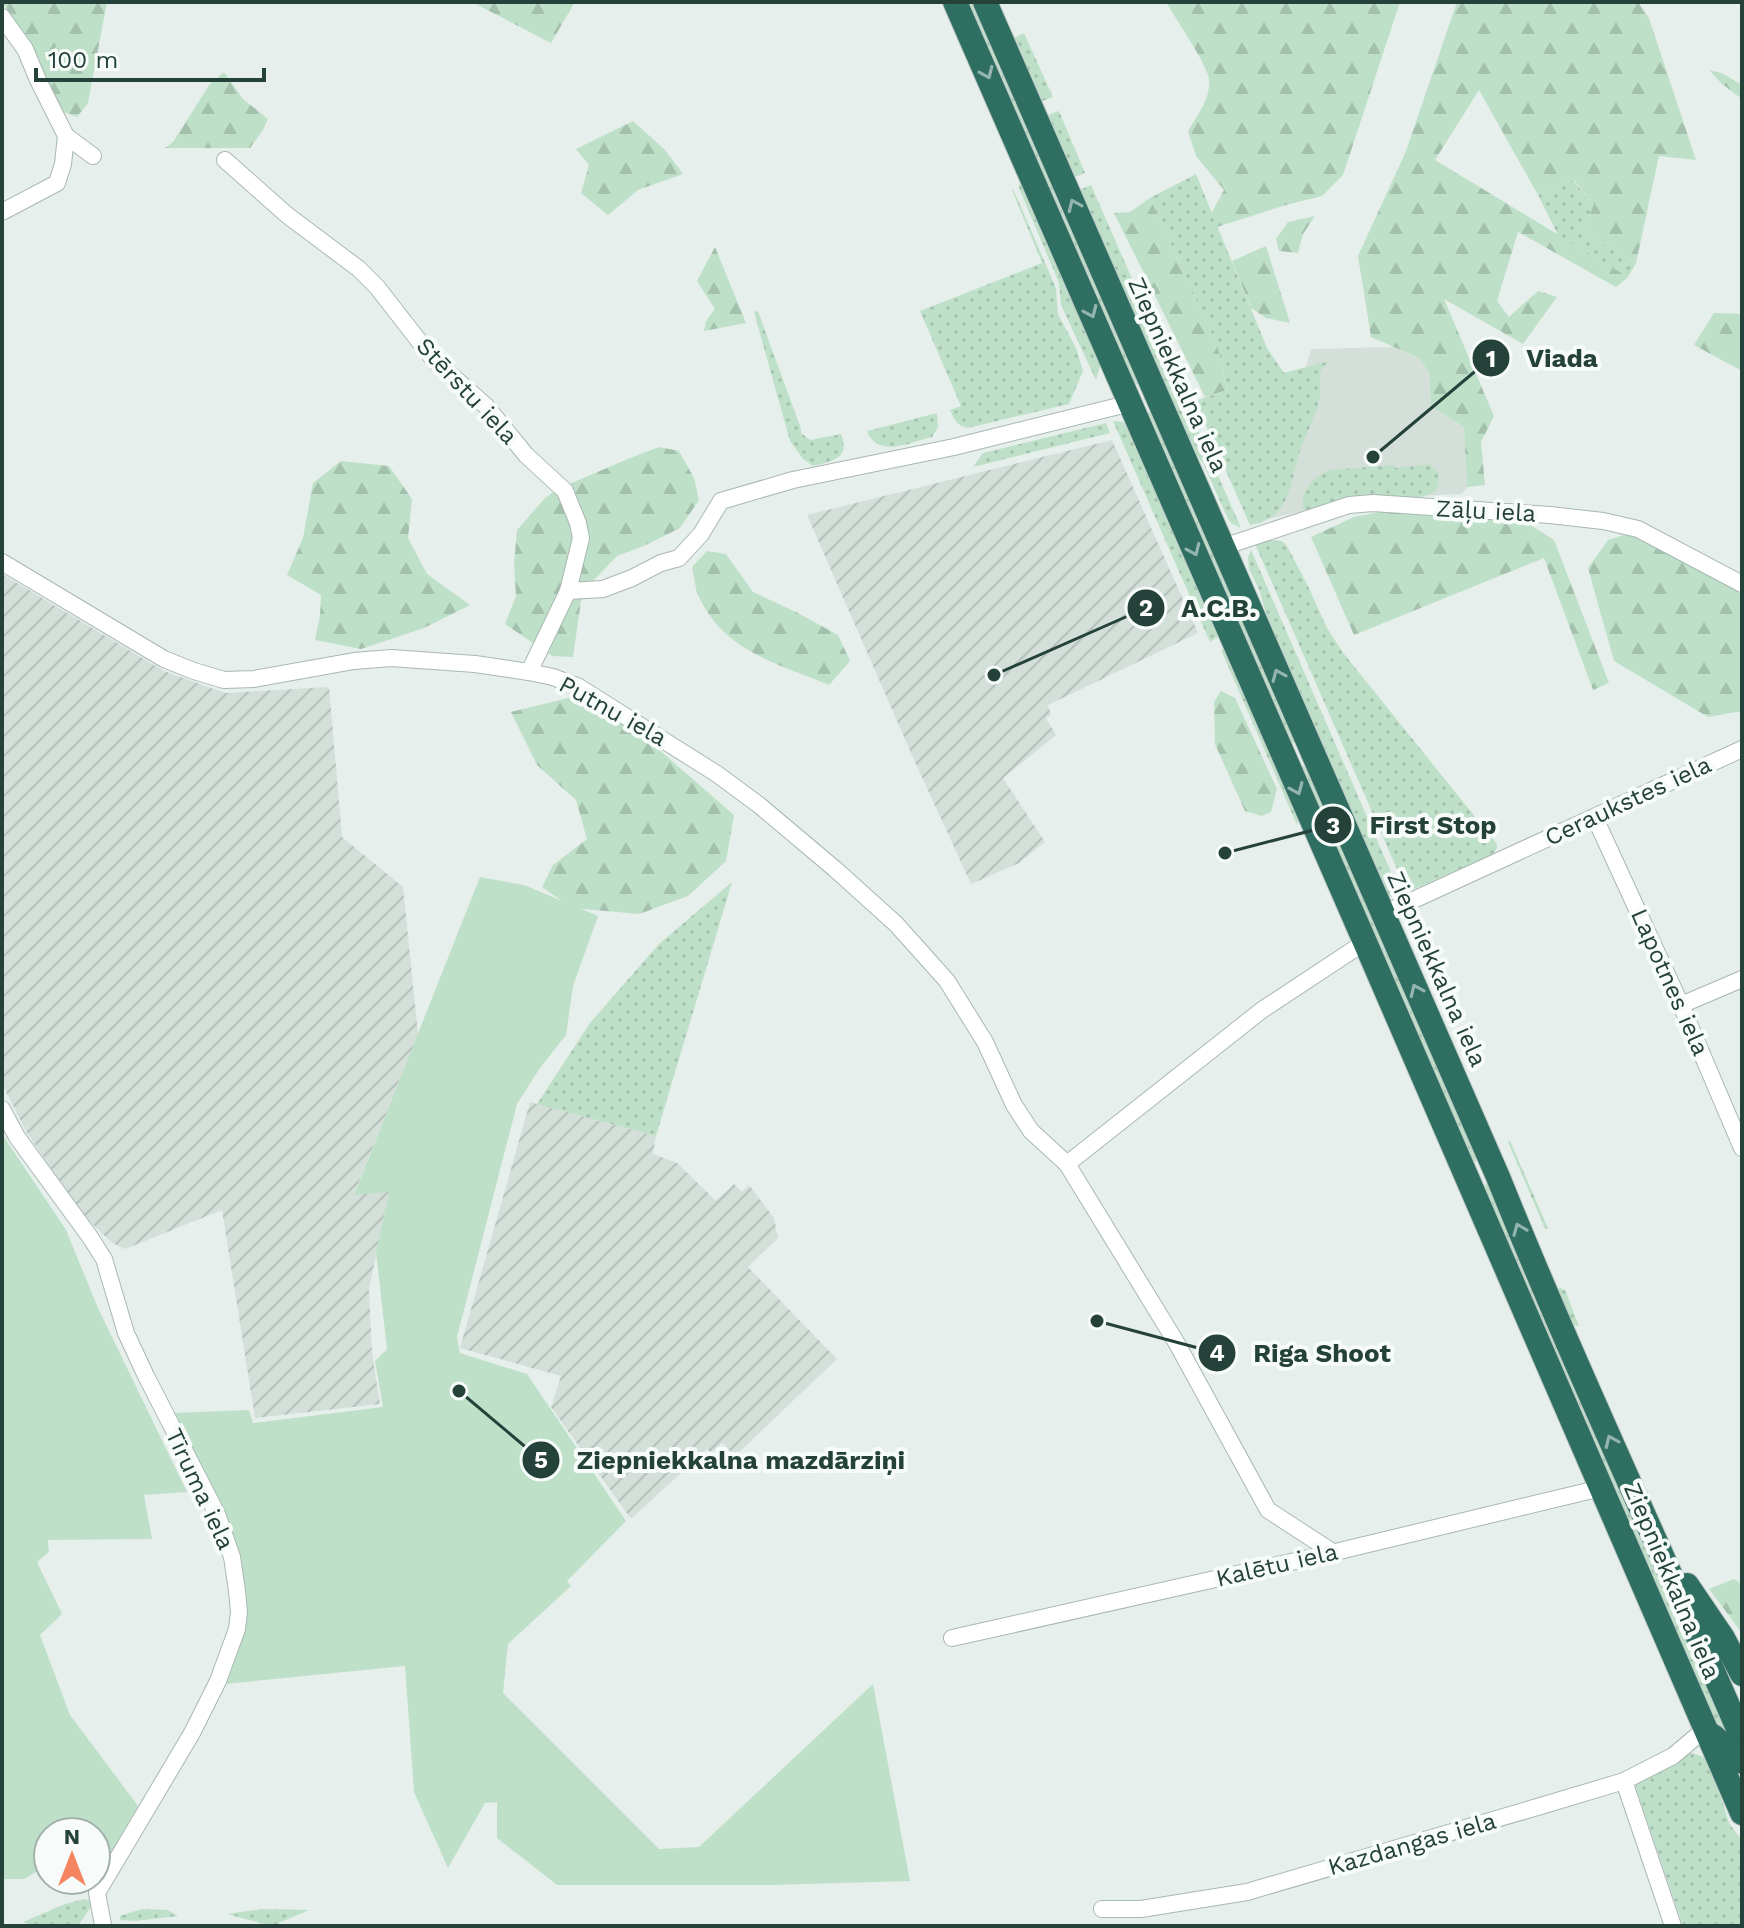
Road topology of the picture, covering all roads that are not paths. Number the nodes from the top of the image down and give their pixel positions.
1 (955, 2) edge
2 (985, 2) edge
3 (2, 17) edge
4 (66, 136) junction
5 (93, 156) dead end
6 (225, 160) dead end
7 (2, 212) edge
8 (1131, 403) junction
9 (1162, 407) junction
10 (1223, 547) junction
11 (2, 562) edge
12 (1742, 584) edge
13 (568, 591) junction
14 (529, 672) junction
15 (1309, 744) junction
16 (1742, 749) edge
17 (1281, 752) junction
18 (1595, 818) junction
19 (1383, 914) junction
20 (1365, 942) junction
21 (1742, 979) edge
22 (1681, 1005) junction
23 (2, 1109) edge
24 (1742, 1148) edge
25 (1067, 1164) junction
26 (1601, 1488) junction
27 (1655, 1538) junction
28 (1334, 1553) junction
29 (952, 1638) dead end
30 (1742, 1674) edge
31 (1705, 1729) junction
32 (1742, 1738) edge
33 (1742, 1762) edge
34 (1624, 1781) junction
35 (1742, 1813) edge
36 (1102, 1909) dead end
37 (103, 1925) edge
38 (1673, 1926) edge

1 -> 8 highway, Ziepniekkalna iela
9 -> 2 highway, Ziepniekkalna iela
3 - 4 street
4 - 5 street
4 - 7 street
6 - 13 street, Stērstu iela
8 - 9 highway
8 - 13 street
8 -> 17 highway, Ziepniekkalna iela
9 - 10 highway, Ziepniekkalna iela
10 - 12 street, Zāļu iela
15 -> 10 highway, Ziepniekkalna iela
11 - 14 street, Putnu iela
13 - 14 street, Stērstu iela
14 - 25 street, Putnu iela
15 - 17 highway
15 - 19 highway, Ziepniekkalna iela
16 - 18 street, Ceraukstes iela
17 -> 20 highway, Ziepniekkalna iela
18 - 19 street, Ceraukstes iela
18 - 22 street, Lapotnes iela
27 -> 19 highway, Ziepniekkalna iela
20 - 25 street
20 - 26 highway, Ziepniekkalna iela
21 - 22 street
22 - 24 street, Lapotnes iela
23 - 37 street, Tīruma iela
25 - 28 street, Putnu iela
26 - 28 street, Kalētu iela
26 - 31 highway, Ziepniekkalna iela
27 - 30 highway
27 - 32 highway, Ziepniekkalna iela
28 - 29 street, Kalētu iela
31 - 33 highway, Ziepniekkalna iela
31 - 34 street, Kazdangas iela
31 - 35 highway, Ziepniekkalna iela
34 - 36 street, Kazdangas iela
34 - 38 street

